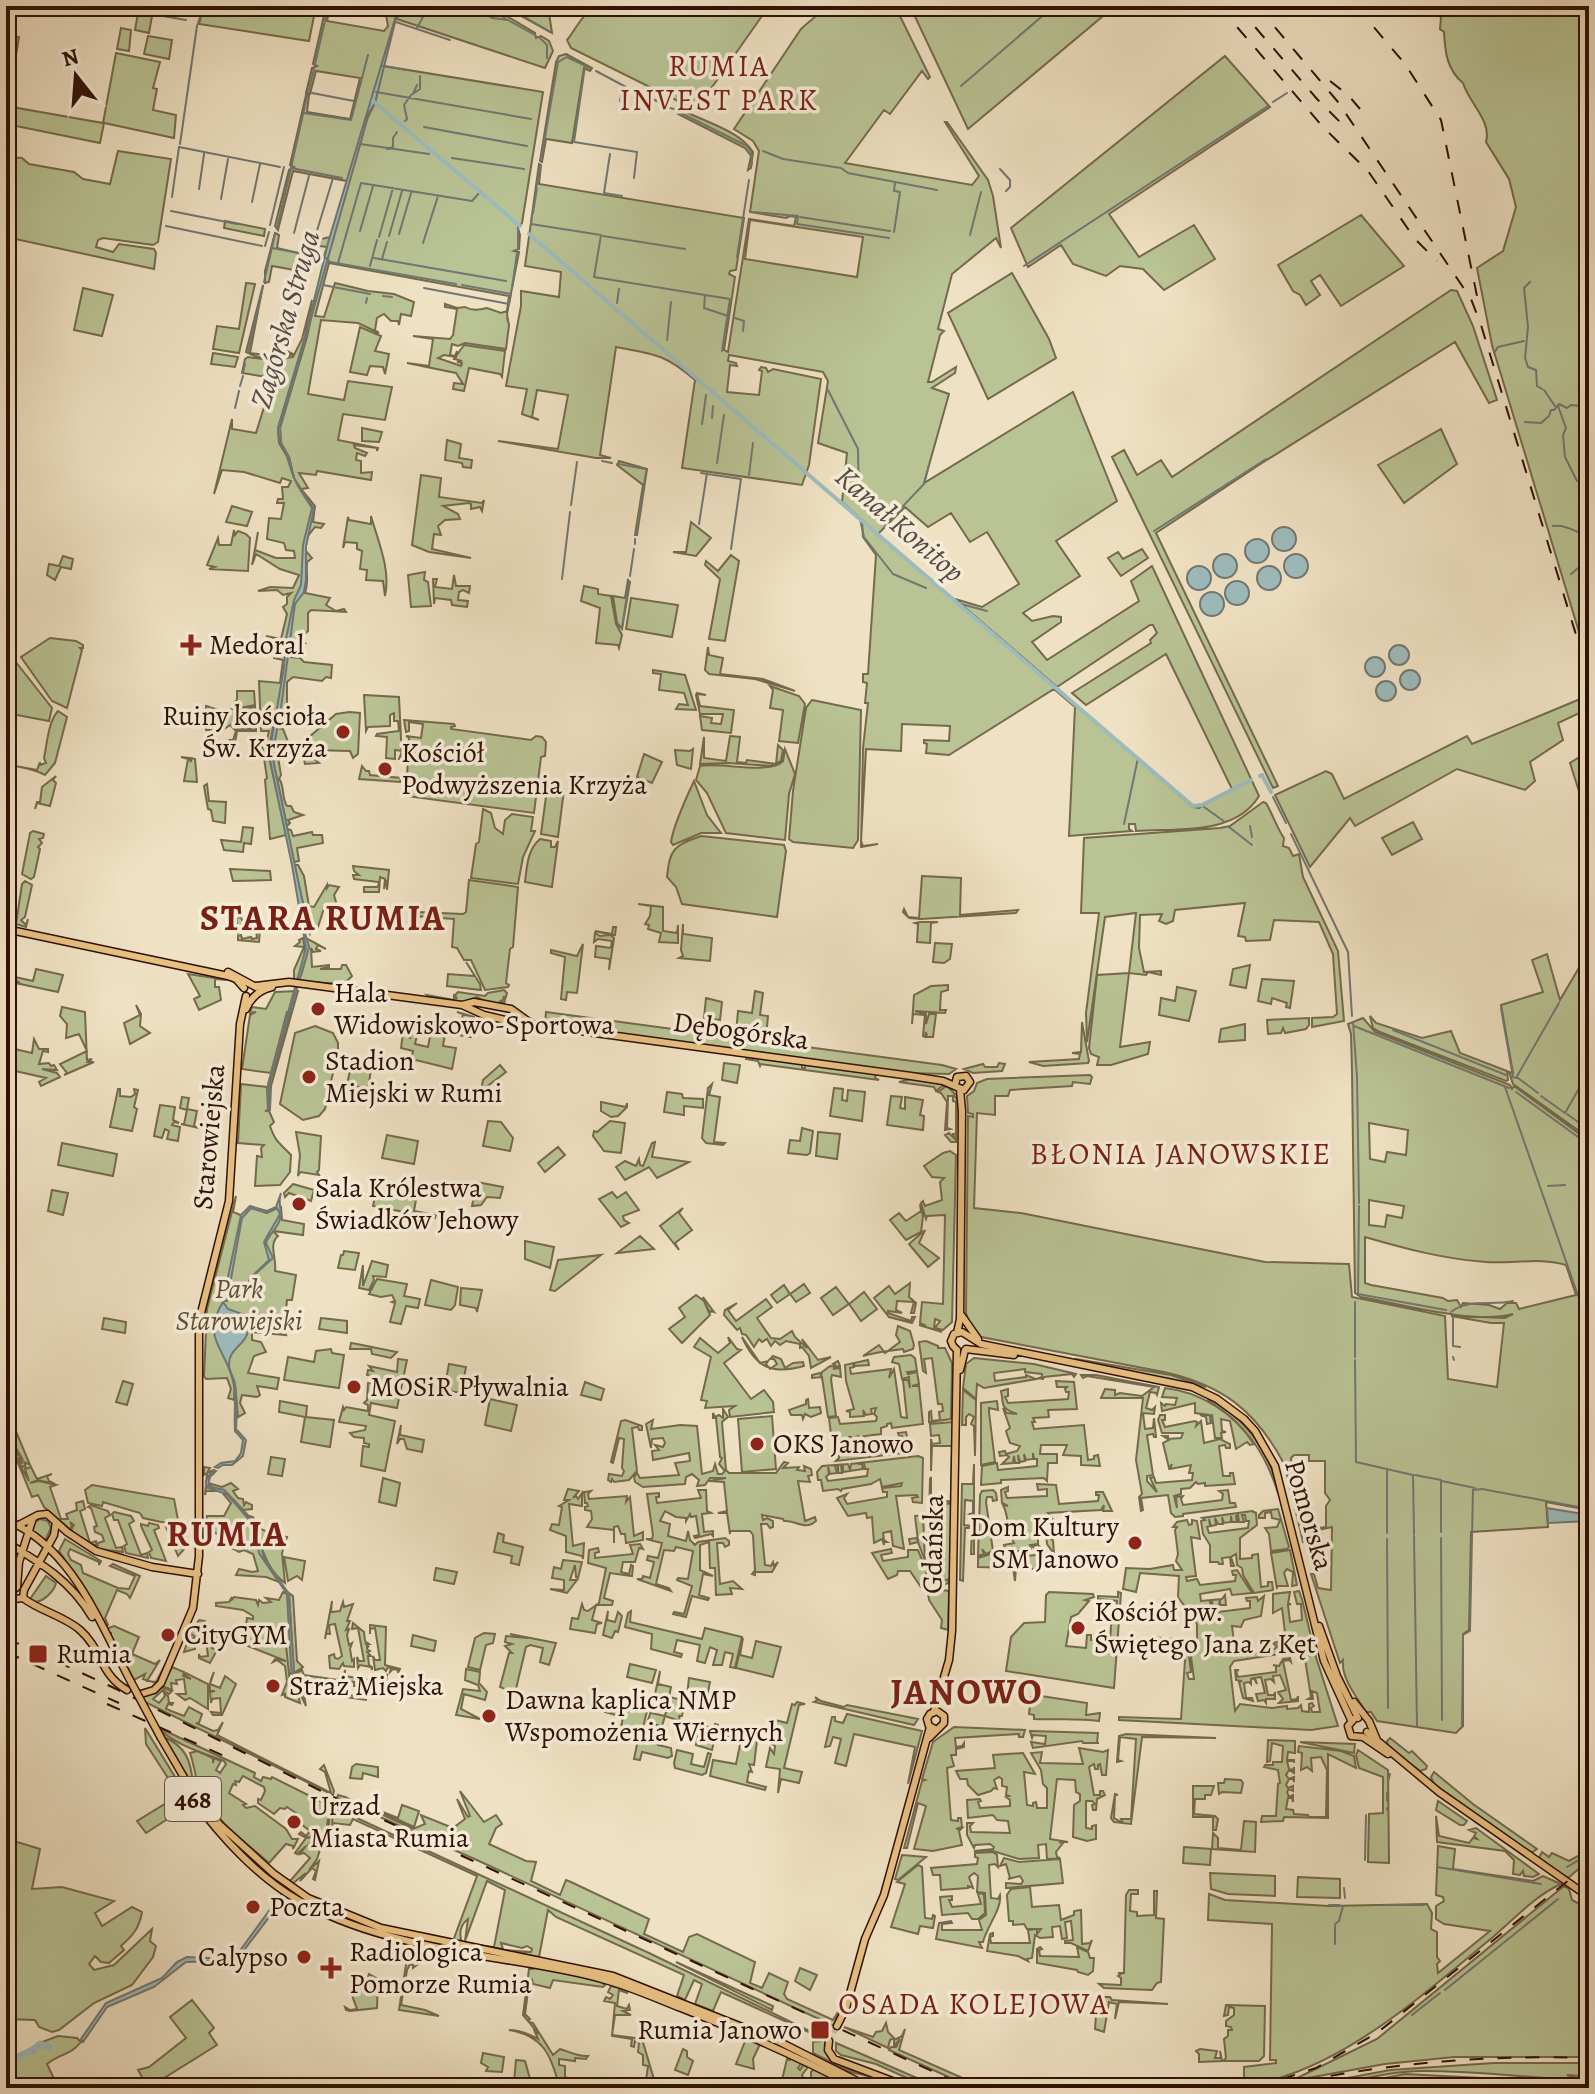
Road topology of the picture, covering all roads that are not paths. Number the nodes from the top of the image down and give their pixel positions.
1 (6, 929) edge
2 (251, 991) junction
3 (483, 1003) junction
4 (462, 1005) junction
5 (515, 1013) junction
6 (482, 1014) junction
7 (514, 1022) junction
8 (533, 1025) junction
9 (960, 1316) junction
10 (963, 1334) junction
11 (992, 1346) junction
12 (963, 1349) junction
13 (1036, 1357) junction
14 (33, 1518) junction
15 (6, 1520) edge
16 (56, 1522) junction
17 (19, 1525) junction
18 (29, 1531) junction
19 (67, 1532) junction
20 (54, 1535) junction
21 (6, 1542) edge
22 (47, 1545) junction
23 (22, 1552) junction
24 (39, 1562) junction
25 (198, 1574) junction
26 (21, 1592) junction
27 (1324, 1649) junction
28 (128, 1681) junction
29 (127, 1690) dead end
30 (141, 1694) dead end
31 (1349, 1696) junction
32 (937, 1712) junction
33 (1355, 1719) junction
34 (933, 1728) junction
35 (1365, 1735) junction
36 (158, 1736) junction
37 (1378, 1741) junction
38 (1398, 1760) junction
39 (1589, 1897) edge
40 (837, 2026) tunnel mouth
41 (829, 2041) dead end
42 (858, 2088) edge
43 (871, 2088) edge
44 (911, 2088) edge

1 - 2 main road
2 - 4 main road
2 - 25 main road, Starowiejska
3 - 4 main road
3 - 5 main road, Dębogórska
3 - 6 main road
4 - 6 main road
5 - 7 main road
5 - 8 main road, Dębogórska
6 - 7 main road, Dębogórska
7 - 8 main road, Dębogórska
8 - 9 main road, Dębogórska
9 - 10 main road
9 - 11 main road
10 - 11 main road, Pomorska
10 - 12 main road
10 - 12 main road
11 - 13 main road, Pomorska
12 - 13 main road, Pomorska
12 - 32 main road, Gdańska
13 - 27 main road, Pomorska
14 - 16 main road
14 - 17 main road
14 - 18 main road
15 - 17 main road, 468
16 - 19 main road
16 - 20 main road
17 - 18 main road, 468
18 - 22 main road, 468
18 - 23 main road
19 - 20 main road
19 - 25 main road
20 - 22 main road
21 - 23 main road, 468
22 - 24 main road
22 - 28 main road, 468
23 - 24 main road, 468
23 - 26 main road
24 - 26 main road
24 - 28 main road, 468
25 - 30 main road, Starowiejska
26 - 29 main road
27 - 31 main road, Pomorska
27 - 33 main road, Pomorska
28 - 36 main road, 468, bridge
31 - 33 main road, Pomorska
31 - 37 main road
32 - 34 main road
32 - 34 main road
33 - 35 main road
33 - 35 main road
34 - 40 main road
35 - 37 main road
35 - 38 main road
36 - 42 main road, 468
36 - 43 main road, 468
37 - 38 main road
38 - 39 main road
41 - 44 main road

